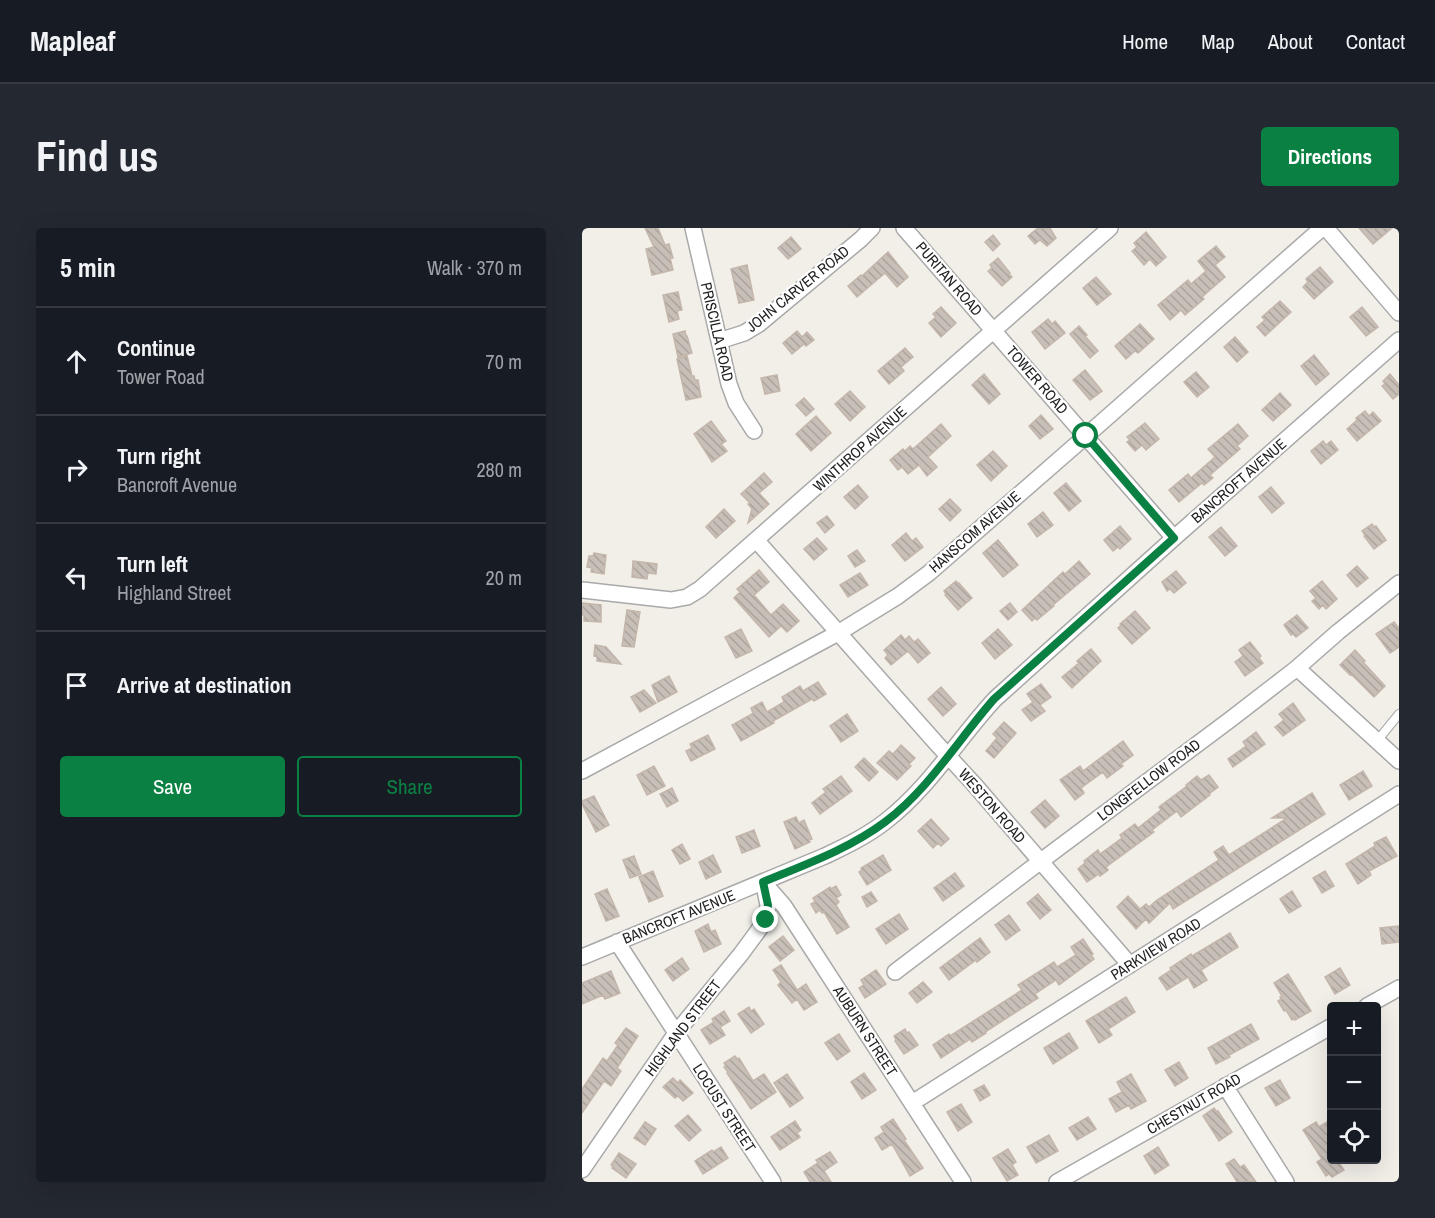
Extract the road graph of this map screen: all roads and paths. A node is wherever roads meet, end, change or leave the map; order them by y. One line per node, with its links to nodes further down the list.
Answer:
1 (693, 228): 9 (street, PRISCILLA ROAD)
2 (872, 228): 9 (street, JOHN CARVER ROAD)
3 (904, 228): 7 (street, PURITAN ROAD)
4 (1110, 228): 7 (street, WINTHROP AVENUE)
5 (1324, 228): 6 (street); 11 (street, HANSCOM AVENUE)
6 (1399, 313)
7 (994, 330): 11 (street, TOWER ROAD); 13 (street, WINTHROP AVENUE)
8 (1399, 340): 12 (street, BANCROFT AVENUE)
9 (719, 341): 10 (street, PRISCILLA ROAD)
10 (754, 431)
11 (1086, 436): 12 (street, TOWER ROAD); 16 (street, HANSCOM AVENUE)
12 (1174, 538): 20 (street, BANCROFT AVENUE)
13 (757, 540): 15 (street, WINTHROP AVENUE); 16 (street, WESTON ROAD)
14 (1399, 583): 17 (street, LONGFELLOW ROAD)
15 (582, 590)
16 (838, 633): 20 (street, WESTON ROAD); 22 (street, HANSCOM AVENUE)
17 (1297, 668): 19 (street); 24 (street, LONGFELLOW ROAD)
18 (1399, 714): 19 (lane)
19 (1377, 741): 21 (street)
20 (948, 756): 24 (street, WESTON ROAD); 25 (street, BANCROFT AVENUE)
21 (1399, 761)
22 (582, 771)
23 (1399, 794): 28 (street, PARKVIEW ROAD)
24 (1041, 861): 28 (street, WESTON ROAD); 29 (street, LONGFELLOW ROAD)
25 (763, 882): 26 (street, BANCROFT AVENUE); 33 (street, HIGHLAND STREET); 35 (street, AUBURN STREET)
26 (617, 942): 27 (street, BANCROFT AVENUE); 33 (street, LOCUST STREET)
27 (582, 957)
28 (1130, 965): 35 (street, PARKVIEW ROAD)
29 (895, 972)
30 (1399, 988): 31 (street)
31 (1373, 1002)
32 (1327, 1029): 34 (street, CHESTNUT ROAD)
33 (676, 1033): 36 (street, HIGHLAND STREET); 37 (street, LOCUST STREET)
34 (1226, 1086): 39 (street, CHESTNUT ROAD); 40 (street)
35 (912, 1103): 38 (street, AUBURN STREET)
36 (582, 1170)
37 (772, 1182)
38 (963, 1182)
39 (1057, 1182)
40 (1286, 1182)

